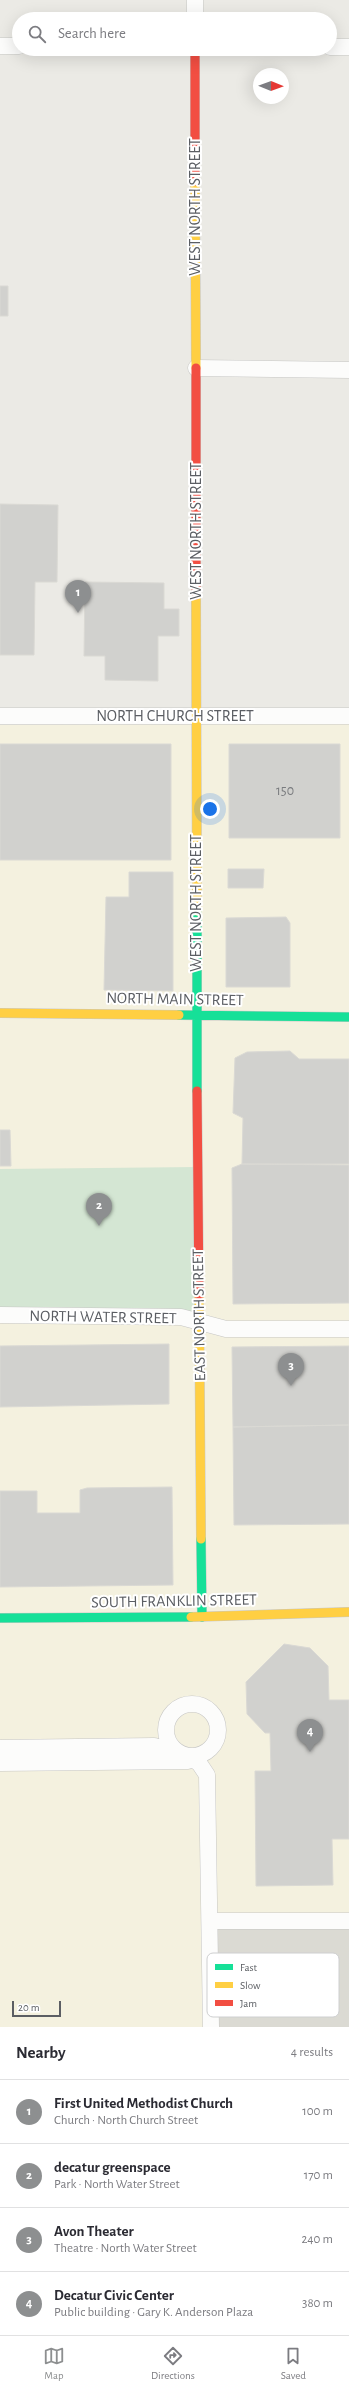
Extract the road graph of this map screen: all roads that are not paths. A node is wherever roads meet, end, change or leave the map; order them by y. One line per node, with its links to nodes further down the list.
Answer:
1 (195, 0): 2 (street)
2 (195, 12)
3 (0, 46): 4 (street)
4 (12, 46)
5 (337, 47): 6 (street)
6 (349, 47)
7 (195, 56): 8 (street, WEST NORTH STREET)
8 (196, 368): 9 (street); 11 (street, WEST NORTH STREET)
9 (349, 370)
10 (0, 716): 11 (street, NORTH CHURCH STREET)
11 (196, 716): 12 (street, NORTH CHURCH STREET); 14 (street, WEST NORTH STREET)
12 (349, 716)
13 (0, 1013): 14 (street, NORTH MAIN STREET)
14 (196, 1014): 15 (street, NORTH MAIN STREET); 17 (street, EAST NORTH STREET)
15 (349, 1017)
16 (0, 1316): 17 (street, NORTH WATER STREET)
17 (199, 1322): 18 (street, NORTH WATER STREET); 21 (street, EAST NORTH STREET)
18 (349, 1329)
19 (349, 1612): 20 (street, SOUTH FRANKLIN STREET)
20 (319, 1613): 21 (street, SOUTH FRANKLIN STREET); 23 (street)
21 (202, 1617): 22 (street, SOUTH FRANKLIN STREET)
22 (0, 1618)
23 (337, 1621)
24 (214, 1744): 26 (street); 26 (street); 28 (street)
25 (0, 1748): 26 (street)
26 (190, 1758): 27 (street); 28 (street)
27 (0, 1763)
28 (207, 1775): 29 (street)
29 (210, 1921): 30 (street); 31 (street)
30 (349, 1921)
31 (210, 1953)
32 (211, 2017): 33 (street)
33 (211, 2027)

